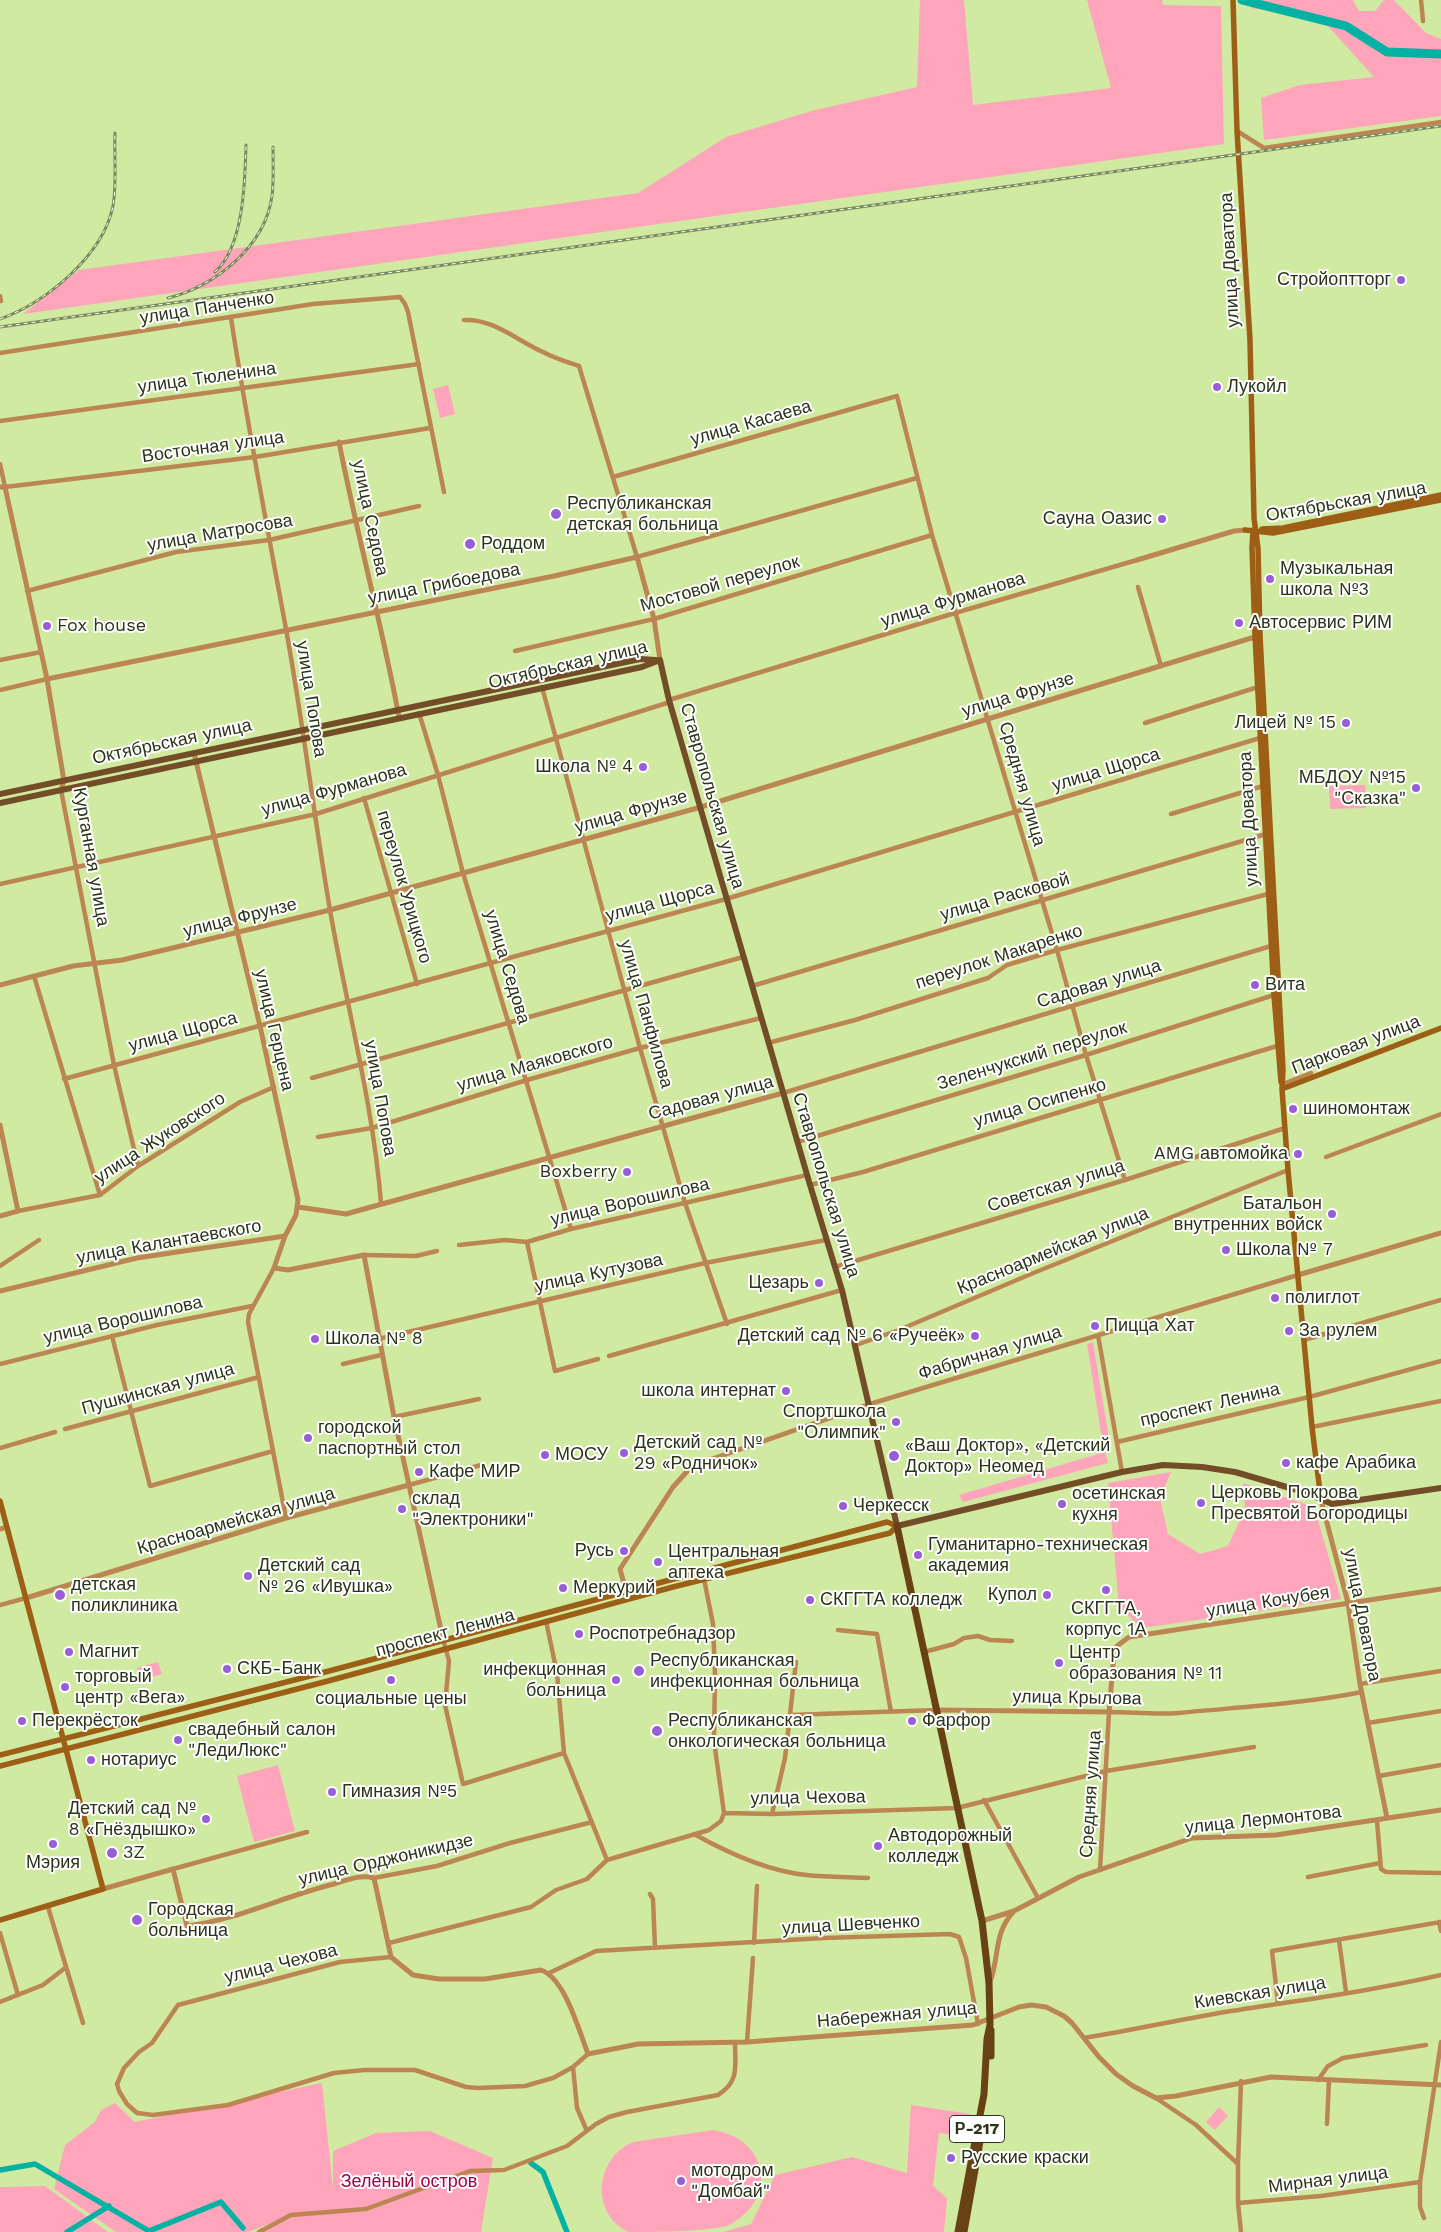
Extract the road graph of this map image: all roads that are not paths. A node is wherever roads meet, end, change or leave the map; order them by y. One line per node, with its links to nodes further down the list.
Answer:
1 (1233, 0): 5 (main road, улица Доватора)
2 (1421, 0): 3 (street)
3 (1423, 21)
4 (1441, 122): 5 (street)
5 (1237, 131): 26 (main road, улица Доватора)
6 (231, 318): 8 (street, улица Панченко); 9 (street, улица Панченко); 10 (street, улица Попова)
7 (464, 320): 17 (street, Ставропольская улица)
8 (0, 353)
9 (419, 364): 10 (street, улица Тюленина); 13 (street)
10 (242, 387): 12 (street, улица Тюленина); 15 (street, улица Попова)
11 (897, 396): 17 (street, улица Касаева); 18 (street, Средняя улица)
12 (0, 420)
13 (430, 428): 14 (street, Восточная улица); 20 (street)
14 (339, 442): 15 (street, Восточная улица); 24 (street, улица Седова)
15 (255, 457): 19 (street, Восточная улица); 28 (street, улица Попова)
16 (0, 464): 19 (street, Курганная улица)
17 (613, 477): 29 (street, Ставропольская улица)
18 (917, 478): 27 (street, Средняя улица); 29 (street, улица Грибоедова)
19 (3, 487): 32 (street, Курганная улица)
20 (444, 492)
21 (1441, 495): 26 (main road, Октябрьская улица)
22 (1441, 500): 26 (main road, Октябрьская улица)
23 (419, 506): 24 (street, улица Матросова)
24 (354, 521): 28 (street, улица Матросова); 33 (street, улица Седова)
25 (1245, 530): 26 (main road, Октябрьская улица); 30 (street, улица Фурманова)
26 (1255, 531): 37 (main road, улица Доватора)
27 (932, 535): 34 (street, Средняя улица); 35 (street, Мостовой переулок)
28 (269, 540): 32 (street, улица Матросова); 36 (street, улица Попова)
29 (637, 557): 33 (street, улица Грибоедова); 35 (street, Ставропольская улица)
30 (1137, 560): 34 (street, улица Фурманова)
31 (1138, 587): 42 (street)
32 (27, 591): 39 (street, Курганная улица)
33 (377, 612): 36 (street, улица Грибоедова); 49 (street, улица Седова)
34 (955, 613): 48 (street, улица Фурманова); 52 (street, Средняя улица)
35 (654, 619): 38 (street, Мостовой переулок); 41 (street, Ставропольская улица)
36 (286, 631): 43 (street, улица Грибоедова); 54 (street, улица Попова)
37 (1258, 636): 42 (street, улица Фрунзе); 46 (main road, улица Доватора); 111 (main road, улица Доватора)
38 (515, 651)
39 (40, 652): 40 (street); 43 (street, Курганная улица)
40 (0, 660)
41 (660, 660): 44 (main road, Октябрьская улица); 45 (main road, Октябрьская улица); 48 (main road, Ставропольская улица)
42 (1161, 666): 52 (street, улица Фрунзе)
43 (47, 679): 47 (street, улица Грибоедова); 61 (street, Курганная улица)
44 (540, 680): 45 (street, улица Панфилова); 49 (main road, Октябрьская улица)
45 (542, 687): 50 (main road, Октябрьская улица); 56 (street, улица Панфилова)
46 (1258, 687): 53 (street); 57 (main road, улица Доватора)
47 (0, 690)
48 (669, 701): 56 (street, улица Фурманова); 67 (main road, Ставропольская улица)
49 (397, 709): 51 (street, улица Седова); 54 (main road, Октябрьская улица)
50 (419, 713): 51 (main road, Октябрьская улица); 60 (street, улица Седова)
51 (399, 717): 55 (main road, Октябрьская улица)
52 (988, 719): 67 (street, улица Фрунзе); 68 (street, Средняя улица)
53 (1145, 723)
54 (301, 730): 55 (street, улица Попова); 58 (main road, Октябрьская улица)
55 (303, 738): 59 (main road, Октябрьская улица); 69 (street, улица Попова)
56 (555, 738): 60 (street, улица Фурманова); 73 (street, улица Панфилова)
57 (1260, 738): 62 (main road, улица Доватора); 68 (street, улица Щорса)
58 (194, 753): 59 (street, улица Герцена); 61 (main road, Октябрьская улица)
59 (196, 761): 63 (main road, Октябрьская улица); 72 (street, улица Герцена)
60 (438, 775): 65 (street, улица Фурманова); 75 (street, улица Седова)
61 (64, 781): 63 (street, Курганная улица); 64 (main road, Октябрьская улица)
62 (1263, 786): 70 (street); 71 (main road, улица Доватора)
63 (61, 790): 66 (main road, Октябрьская улица); 74 (street, Курганная улица)
64 (0, 794)
65 (364, 798): 69 (street, улица Фурманова); 77 (street, переулок Урицкого)
66 (0, 803)
67 (701, 807): 73 (street, улица Фрунзе); 79 (main road, Ставропольская улица)
68 (1016, 812): 79 (street, улица Щорса); 80 (street, Средняя улица)
69 (316, 814): 72 (street, улица Фурманова); 81 (street, улица Попова)
70 (1171, 814)
71 (1266, 834): 78 (main road, улица Доватора); 80 (street, улица Расковой)
72 (213, 836): 74 (street, улица Фурманова); 83 (street, улица Герцена)
73 (583, 840): 75 (street, улица Фрунзе); 82 (street, улица Панфилова)
74 (75, 866): 76 (street, улица Фурманова); 87 (street, Курганная улица)
75 (464, 873): 77 (street, улица Фрунзе); 88 (street, улица Седова)
76 (0, 884)
77 (390, 894): 81 (street, улица Фрунзе); 90 (street, переулок Урицкого)
78 (1268, 894): 84 (main road, улица Доватора); 85 (street, переулок Макаренко)
79 (726, 899): 82 (street, улица Щорса); 86 (main road, Ставропольская улица)
80 (1042, 901): 85 (street, Средняя улица); 92 (street, улица Расковой)
81 (330, 910): 83 (street, улица Фрунзе); 95 (street, улица Попова)
82 (609, 930): 88 (street, улица Щорса); 93 (street, улица Панфилова)
83 (237, 932): 87 (street, улица Фрунзе); 99 (street, улица Герцена)
84 (1271, 946): 94 (main road, улица Доватора); 96 (street, Садовая улица)
85 (1057, 950): 96 (street, Средняя улица); 101 (street, переулок Макаренко)
86 (743, 957): 92 (main road, Ставропольская улица); 93 (street)
87 (96, 963): 89 (street, улица Фрунзе); 106 (street, Курганная улица)
88 (493, 964): 90 (street, улица Щорса); 98 (street, улица Седова)
89 (34, 976): 91 (street, улица Фрунзе); 109 (street)
90 (417, 984): 95 (street, улица Щорса)
91 (0, 985)
92 (751, 986): 97 (main road, Ставропольская улица)
93 (625, 989): 98 (street); 103 (street, улица Панфилова)
94 (1274, 995): 102 (main road, улица Доватора); 104 (street, Зеленчукский переулок)
95 (349, 1002): 99 (street, улица Щорса); 105 (street, улица Попова)
96 (1072, 1006): 104 (street, Средняя улица); 113 (street, Садовая улица)
97 (761, 1018): 101 (main road, Ставропольская улица); 103 (street, улица Маяковского)
98 (510, 1022): 105 (street); 110 (street, улица Седова)
99 (260, 1026): 106 (street, улица Щорса); 112 (street, улица Герцена)
100 (1441, 1028): 111 (main road, Парковая улица)
101 (768, 1044): 113 (main road, Ставропольская улица)
102 (1277, 1046): 111 (main road, улица Доватора); 114 (street, улица Осипенко)
103 (640, 1048): 110 (street, улица Маяковского); 117 (street, улица Панфилова)
104 (1086, 1055): 114 (street, Средняя улица); 121 (street, Зеленчукский переулок)
105 (360, 1064): 108 (street); 118 (street, улица Попова)
106 (114, 1065): 109 (street, улица Щорса); 124 (street, Курганная улица)
107 (1311, 1073): 111 (street)
108 (312, 1078)
109 (64, 1079): 129 (street)
110 (527, 1080): 118 (street, улица Маяковского); 123 (street, улица Седова)
111 (1282, 1086): 119 (main road, улица Доватора)
112 (274, 1087): 124 (street, улица Жуковского); 132 (street, улица Герцена)
113 (783, 1093): 117 (street, Садовая улица); 121 (main road, Ставропольская улица)
114 (1101, 1100): 127 (street, Средняя улица); 128 (street, улица Осипенко)
115 (1441, 1114): 122 (street)
116 (0, 1125): 133 (street)
117 (664, 1125): 123 (street, Садовая улица); 131 (street, улица Панфилова)
118 (372, 1128): 120 (street, улица Маяковского); 130 (street, улица Попова)
119 (1284, 1128): 125 (main road, улица Доватора); 127 (street, Советская улица)
120 (318, 1137)
121 (797, 1142): 126 (main road, Ставропольская улица)
122 (1326, 1157)
123 (549, 1158): 130 (street, Садовая улица); 135 (street, улица Седова)
124 (138, 1166): 129 (street, улица Жуковского)
125 (1288, 1170): 148 (main road, улица Доватора); 159 (street, Красноармейская улица)
126 (807, 1175): 128 (main road, Ставропольская улица); 131 (street, улица Ворошилова)
127 (1125, 1180): 146 (street, Советская улица)
128 (810, 1185): 139 (main road, Ставропольская улица)
129 (100, 1195): 133 (street, улица Жуковского)
130 (381, 1203): 132 (street, Садовая улица)
131 (685, 1203): 135 (street, улица Ворошилова); 144 (street, улица Панфилова)
132 (298, 1207): 137 (street)
133 (18, 1211): 134 (street, улица Жуковского)
134 (0, 1216)
135 (571, 1229): 140 (street, улица Ворошилова)
136 (1441, 1234): 148 (street, Фабричная улица)
137 (285, 1236): 147 (street); 150 (street, улица Калантаевского)
138 (38, 1240): 145 (street)
139 (826, 1240): 144 (street, улица Кутузова); 146 (main road, Ставропольская улица)
140 (527, 1242): 141 (street, улица Ворошилова); 151 (street)
141 (459, 1245)
142 (437, 1251): 143 (street)
143 (364, 1255): 147 (street); 157 (street)
144 (705, 1263): 151 (street, улица Кутузова); 154 (street, улица Панфилова)
145 (0, 1266)
146 (835, 1267): 149 (main road, Ставропольская улица)
147 (274, 1268): 153 (street)
148 (1298, 1275): 156 (street, Фабричная улица); 158 (main road, улица Доватора)
149 (842, 1290): 154 (street); 159 (main road, Ставропольская улица)
150 (0, 1291)
151 (538, 1300): 157 (street, улица Кутузова); 162 (street)
152 (1441, 1300): 158 (street)
153 (252, 1306): 155 (street, улица Ворошилова); 166 (street)
154 (727, 1324): 161 (street)
155 (112, 1336): 164 (street, улица Ворошилова); 171 (street)
156 (1098, 1336): 170 (street, Фабричная улица); 176 (street)
157 (378, 1339): 160 (street)
158 (1304, 1340): 167 (main road, улица Доватора)
159 (856, 1345): 170 (main road, Ставропольская улица)
160 (381, 1354): 165 (street); 172 (street)
161 (609, 1356)
162 (598, 1359)
163 (1441, 1361): 167 (street, проспект Ленина)
164 (0, 1364)
165 (343, 1364)
166 (259, 1377): 171 (street, Пушкинская улица); 178 (street)
167 (1309, 1397): 173 (main road, улица Доватора); 176 (street, проспект Ленина)
168 (479, 1399): 172 (street)
169 (1441, 1401): 173 (street)
170 (870, 1404): 186 (main road, Ставропольская улица); 191 (street, Фабричная улица)
171 (131, 1412): 174 (street, Пушкинская улица); 178 (street)
172 (394, 1417): 181 (street)
173 (1312, 1427): 183 (main road, улица Доватора)
174 (65, 1429)
175 (56, 1432): 177 (street)
176 (1117, 1442): 180 (street)
177 (0, 1448)
178 (273, 1451): 185 (street)
179 (481, 1465): 181 (street, Красноармейская улица)
180 (1122, 1472): 183 (main road, проспект Ленина); 186 (main road, проспект Ленина)
181 (409, 1485): 185 (street, Красноармейская улица); 198 (street)
182 (1441, 1488): 183 (main road, проспект Ленина)
183 (1321, 1500): 193 (street, улица Доватора)
184 (0, 1501): 187 (main road)
185 (286, 1518): 192 (street, Красноармейская улица)
186 (897, 1526): 189 (main road, проспект Ленина); 191 (main road, проспект Ленина); 201 (highway, Ставропольская улица)
187 (7, 1527): 188 (street); 192 (main road)
188 (0, 1529)
189 (704, 1579): 195 (main road, проспект Ленина); 224 (street)
190 (1441, 1589): 193 (street, улица Кочубея)
191 (626, 1591): 198 (main road, проспект Ленина)
192 (26, 1598): 194 (street, Красноармейская улица); 212 (main road)
193 (1348, 1604): 197 (street, улица Кочубея); 204 (street, улица Доватора)
194 (0, 1605)
195 (546, 1621): 200 (main road, проспект Ленина); 215 (street)
196 (838, 1630): 208 (street)
197 (1129, 1637): 209 (street, Средняя улица)
198 (443, 1639): 200 (street); 212 (main road, проспект Ленина)
199 (1012, 1641): 201 (street)
200 (446, 1648): 214 (main road, проспект Ленина); 215 (street)
201 (924, 1652): 206 (highway, Ставропольская улица)
202 (796, 1662): 210 (street)
203 (1441, 1671): 204 (street)
204 (1360, 1684): 205 (street, улица Доватора)
205 (1362, 1692): 209 (street, улица Крылова); 211 (street, улица Доватора)
206 (937, 1710): 208 (street, улица Крылова); 209 (street, улица Крылова); 222 (highway, Ставропольская улица)
207 (1441, 1710): 211 (street)
208 (891, 1712): 210 (street, улица Крылова)
209 (1109, 1712): 219 (street, Средняя улица)
210 (790, 1715): 225 (street)
211 (1368, 1723): 220 (street, улица Доватора)
212 (62, 1739): 214 (main road); 216 (main road, проспект Ленина)
213 (1254, 1747): 219 (street, улица Чехова)
214 (64, 1749): 218 (main road, проспект Ленина); 240 (main road)
215 (564, 1753): 228 (street)
216 (0, 1755)
217 (1441, 1765): 220 (street)
218 (0, 1766)
219 (1106, 1771): 221 (street, улица Чехова); 234 (street, Средняя улица)
220 (1379, 1776): 226 (street, улица Доватора)
221 (984, 1800): 222 (street, улица Чехова); 242 (street)
222 (957, 1808): 225 (street, улица Чехова); 246 (highway, Ставропольская улица)
223 (1441, 1810): 226 (street, улица Лермонтова)
224 (724, 1813): 225 (street, улица Чехова); 230 (street)
225 (772, 1814)
226 (1387, 1818): 227 (street, улица Лермонтова)
227 (1377, 1821): 232 (street); 234 (street, улица Лермонтова)
228 (592, 1822): 231 (street); 237 (street, улица Орджоникидзе)
229 (307, 1832): 233 (street)
230 (694, 1834): 231 (street); 238 (street)
231 (607, 1860): 251 (street)
232 (1380, 1863): 235 (street); 236 (street)
233 (173, 1869): 237 (street, улица Орджоникидзе); 240 (street)
234 (1100, 1870): 242 (street, улица Лермонтова)
235 (1441, 1873)
236 (1308, 1877)
237 (374, 1878): 251 (street)
238 (868, 1878)
239 (757, 1886): 252 (street)
240 (103, 1889): 243 (main road)
241 (650, 1894): 253 (street)
242 (1038, 1898): 244 (street, улица Лермонтова)
243 (48, 1907): 245 (main road); 256 (street)
244 (1014, 1911): 246 (street, улица Лермонтова); 259 (street)
245 (0, 1920)
246 (982, 1922): 259 (highway, Ставропольская улица)
247 (1440, 1922): 248 (street); 250 (street)
248 (1441, 1931)
249 (0, 1933): 261 (street)
250 (1338, 1940): 260 (street); 263 (street)
251 (389, 1942): 254 (street)
252 (754, 1943): 253 (street, улица Шевченко); 266 (street, улица Шевченко)
253 (655, 1948): 257 (street, улица Шевченко)
254 (391, 1956): 257 (street); 279 (street, улица Чехова)
255 (753, 1958): 269 (street)
256 (65, 1968): 261 (street); 264 (street)
257 (550, 1973): 272 (street)
258 (1441, 1975): 260 (street, Киевская улица)
259 (989, 1983): 265 (highway, Ставропольская улица)
260 (1346, 1992): 263 (street, Киевская улица)
261 (18, 1995): 262 (street)
262 (0, 2002)
263 (1278, 2003): 267 (street, Киевская улица)
264 (83, 2023)
265 (990, 2023): 266 (street, Набережная улица); 267 (street, Набережная улица); 287 (highway, Р-217); 288 (highway, Р-217)
266 (978, 2024): 269 (street, Набережная улица)
267 (1084, 2038): 278 (street, Набережная улица)
268 (735, 2042): 269 (street, Набережная улица); 272 (street, Набережная улица); 281 (street)
269 (747, 2042)
270 (1441, 2042): 277 (street)
271 (1426, 2046): 274 (street)
272 (588, 2054): 273 (street, Набережная улица)
273 (573, 2067): 279 (street, Набережная улица); 281 (street)
274 (1318, 2080): 275 (street); 276 (street)
275 (1329, 2080): 277 (street); 280 (street)
276 (1241, 2081): 278 (street); 282 (street)
277 (1438, 2085): 283 (street)
278 (1156, 2098): 282 (street)
279 (137, 2113)
280 (1327, 2124)
281 (587, 2131): 286 (street)
282 (1238, 2164): 284 (street)
283 (1420, 2182): 284 (street, Мирная улица); 285 (street)
284 (1238, 2203): 289 (street)
285 (1424, 2218)
286 (258, 2232)
287 (958, 2232)
288 (964, 2232)
289 (1241, 2232)

